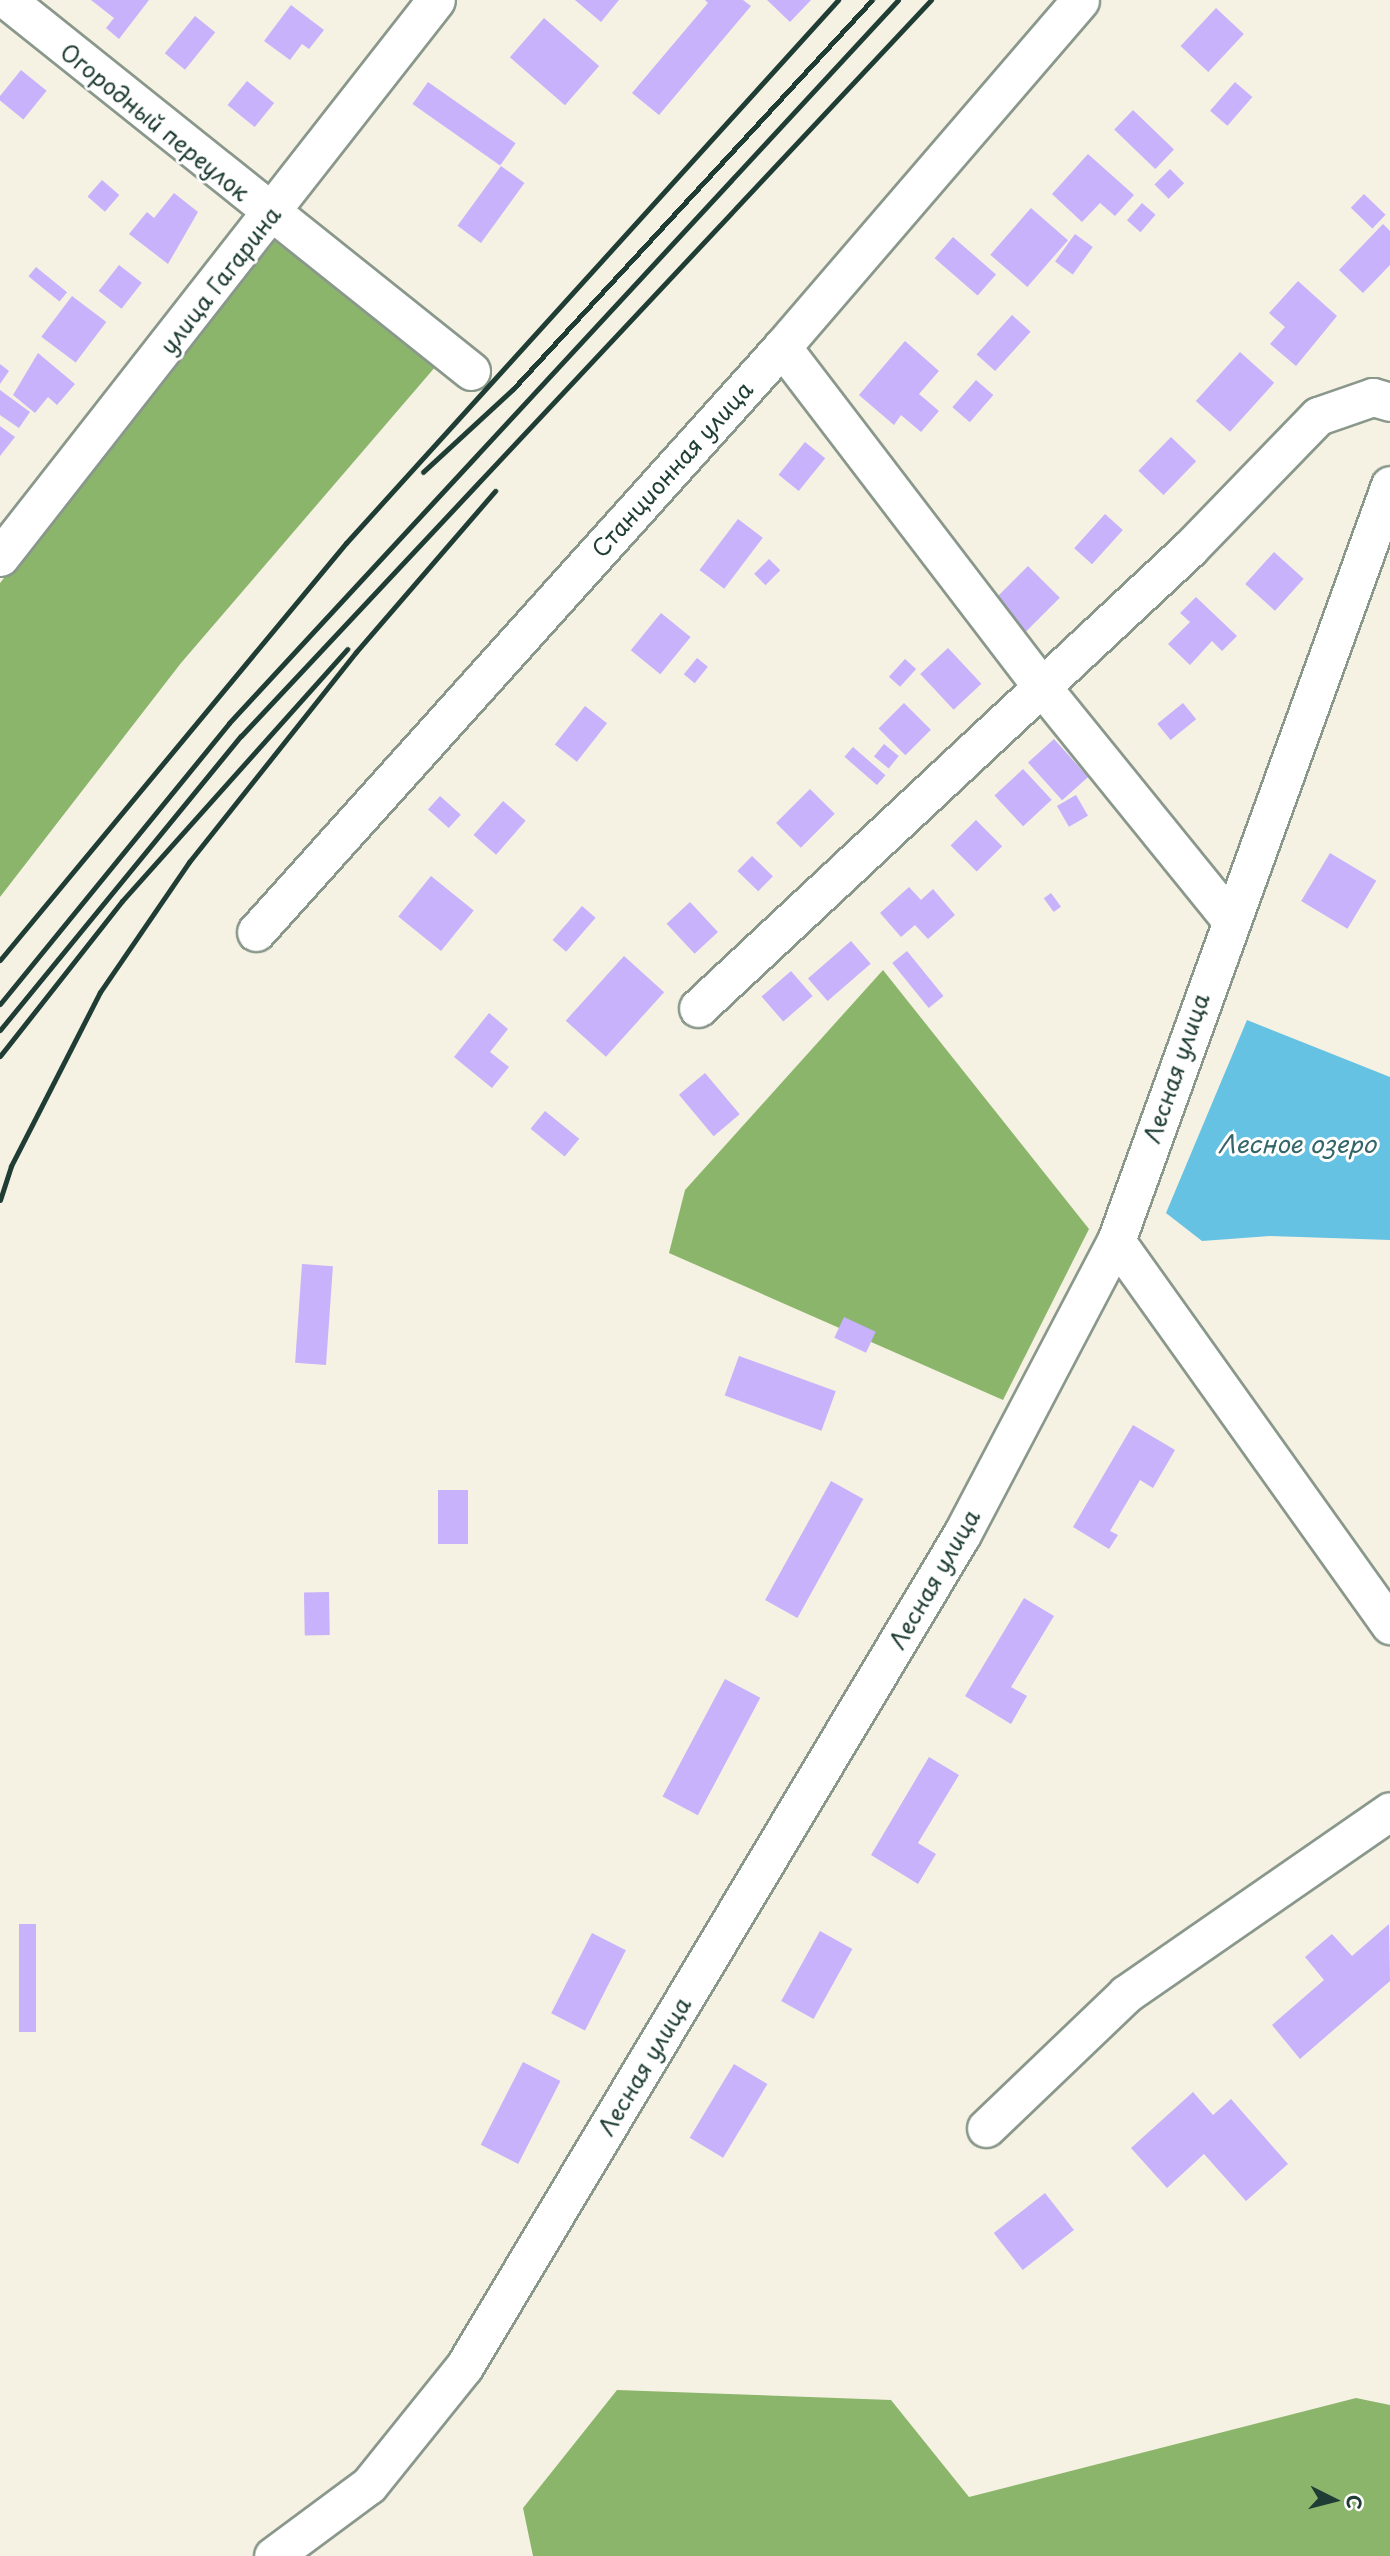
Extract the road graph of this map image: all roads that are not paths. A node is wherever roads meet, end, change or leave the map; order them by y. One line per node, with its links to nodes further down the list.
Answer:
1 (7, 0): 4 (street, Огородный переулок)
2 (436, 0): 4 (street, улица Гагарина)
3 (1080, 0): 5 (street, Станционная улица)
4 (271, 217): 6 (street, Огородный переулок); 9 (street, улица Гагарина)
5 (782, 347): 10 (street); 12 (street, Станционная улица)
6 (471, 371)
7 (1390, 402): 10 (street)
8 (1390, 485): 11 (street, Лесная улица)
9 (0, 557)
10 (1042, 687): 11 (street); 13 (street)
11 (1229, 918): 14 (street, Лесная улица)
12 (257, 932)
13 (698, 1009)
14 (1116, 1241): 15 (street); 18 (street, Лесная улица)
15 (1390, 1625)
16 (1390, 1811): 17 (street)
17 (986, 2128)
18 (273, 2556)

